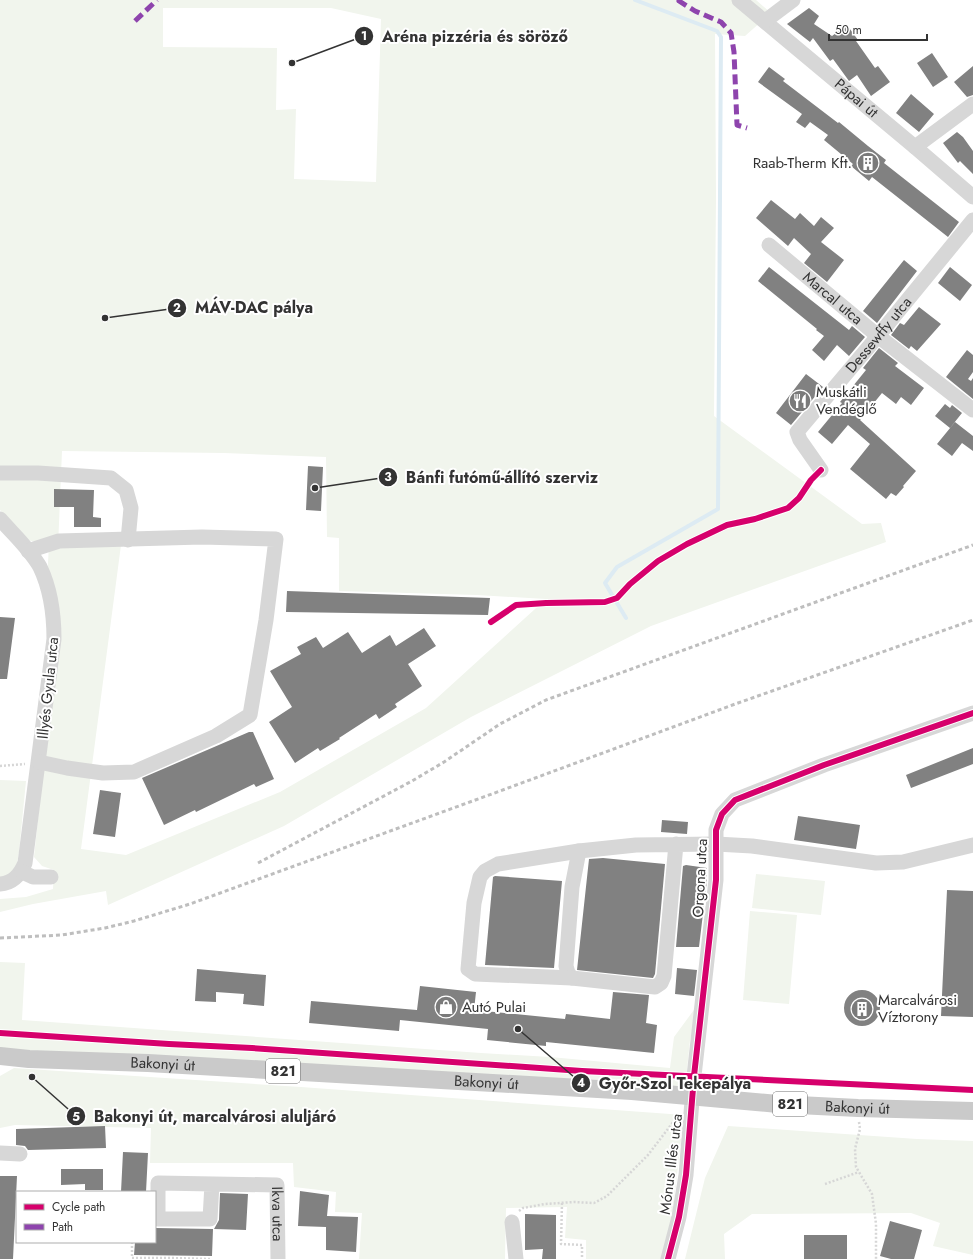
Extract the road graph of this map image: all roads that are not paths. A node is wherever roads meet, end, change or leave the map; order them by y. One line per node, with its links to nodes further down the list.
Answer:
1 (739, 0): 3 (street, Pápai út)
2 (793, 0): 3 (street)
3 (765, 21): 5 (street, Pápai út)
4 (973, 104): 5 (street)
5 (915, 147): 6 (street, Pápai út)
6 (973, 197)
7 (973, 220): 9 (street, Dessewffy utca)
8 (769, 245): 9 (street, Marcal utca)
9 (878, 336): 10 (street, Marcal utca); 11 (street, Dessewffy utca)
10 (973, 410)
11 (821, 470)
12 (0, 473): 14 (street)
13 (0, 519): 15 (street, Illyés Gyula utca)
14 (128, 540): 15 (street); 17 (street)
15 (28, 550): 17 (street, Illyés Gyula utca)
16 (973, 713): 19 (street, Orgona utca)
17 (39, 762): 22 (street, Illyés Gyula utca)
18 (676, 844): 19 (street); 21 (street); 25 (street)
19 (716, 844): 20 (street); 27 (street, Orgona utca)
20 (973, 845)
21 (579, 851): 25 (street); 25 (street)
22 (22, 872): 23 (street); 24 (street)
23 (51, 877)
24 (0, 884)
25 (572, 978)
26 (0, 1056): 27 (main road, Bakonyi út / 821)
27 (693, 1096): 28 (main road, Bakonyi út / 821); 35 (street, Mónus Illés utca)
28 (973, 1111)
29 (0, 1153): 30 (street)
30 (20, 1154)
31 (212, 1184): 33 (street, Ikva utca)
32 (512, 1222): 34 (street)
33 (278, 1259)
34 (516, 1259)
35 (668, 1259)

